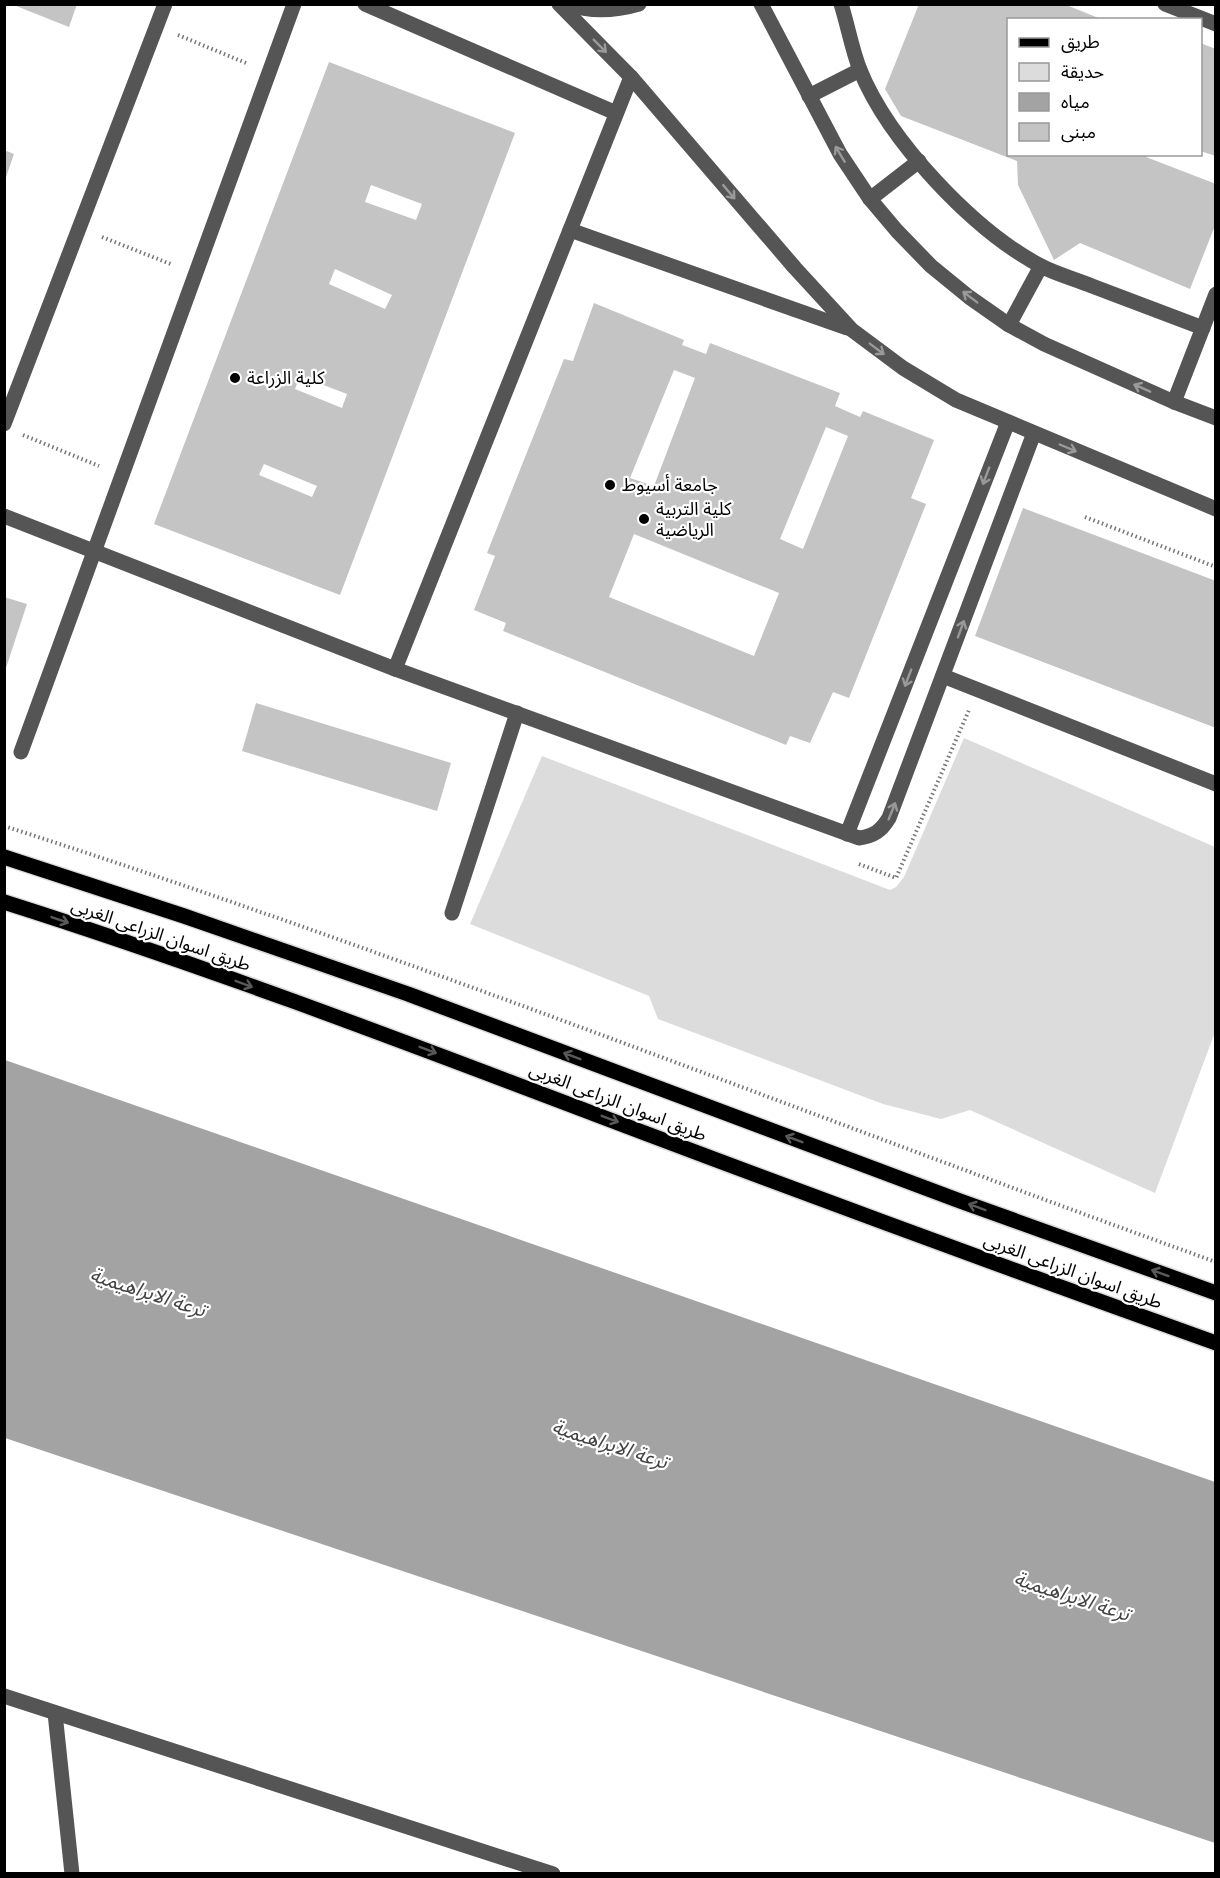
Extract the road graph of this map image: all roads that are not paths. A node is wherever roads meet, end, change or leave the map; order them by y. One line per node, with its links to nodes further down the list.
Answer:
1 (165, 4): 26 (street)
2 (294, 4): 30 (street)
3 (365, 4): 14 (street)
4 (559, 4): 12 (street, one-way to 12)
5 (568, 4): 6 (street)
6 (639, 4)
7 (762, 4): 13 (street)
8 (841, 4): 11 (street)
9 (1165, 4): 10 (street)
10 (1200, 18)
11 (860, 70): 13 (street); 15 (street)
12 (631, 77): 14 (street); 22 (street, one-way to 22)
13 (809, 96): 16 (street, one-way to 13)
14 (616, 113): 17 (street)
15 (919, 160): 16 (street); 18 (street)
16 (870, 199): 20 (street, one-way to 16)
17 (570, 230): 22 (street); 31 (street)
18 (1041, 266): 20 (street); 21 (street)
19 (1215, 294): 21 (street)
20 (1009, 325): 23 (street, one-way to 20)
21 (1203, 328): 23 (street)
22 (852, 330): 25 (street, one-way to 25)
23 (1174, 402): 24 (street)
24 (1215, 418)
25 (1008, 422): 27 (street); 36 (street, one-way to 36)
26 (10, 428)
27 (1034, 433): 28 (street, one-way to 28); 32 (street, one-way to 27)
28 (1215, 509)
29 (4, 516): 30 (street)
30 (94, 552): 31 (street); 34 (street)
31 (395, 669): 33 (street)
32 (943, 676): 35 (street); 36 (street, one-way to 32)
33 (517, 713): 36 (street); 39 (street)
34 (21, 752)
35 (1215, 784)
36 (847, 834)
37 (4, 857): 40 (main road, طريق اسوان الزراعى الغربى, one-way to 37)
38 (4, 902): 41 (main road, طريق اسوان الزراعى الغربى, one-way to 41)
39 (452, 913)
40 (1215, 1293)
41 (1215, 1343)
42 (4, 1696): 43 (street)
43 (55, 1713): 44 (street); 45 (street)
44 (72, 1874)
45 (553, 1874)

